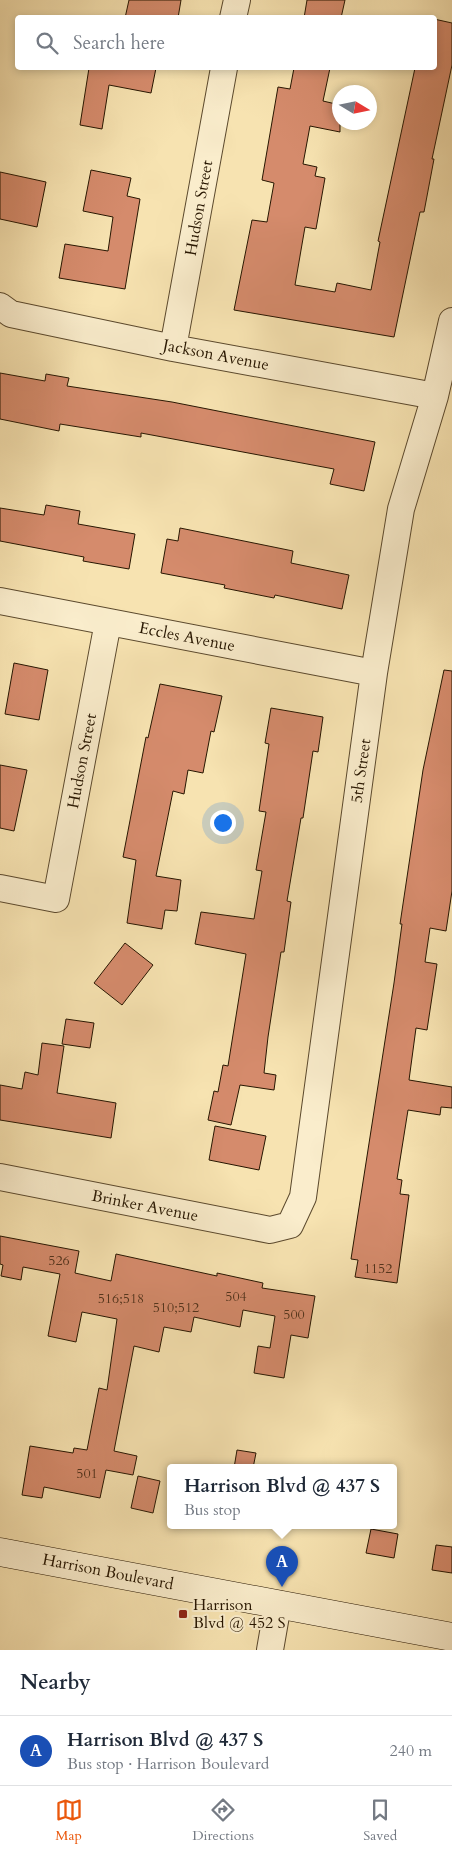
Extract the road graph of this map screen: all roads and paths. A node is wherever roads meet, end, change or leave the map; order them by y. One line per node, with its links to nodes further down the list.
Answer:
1 (236, 0): 2 (street)
2 (234, 15)
3 (224, 70): 6 (street, Hudson Street)
4 (0, 306): 6 (street, Jackson Avenue)
5 (452, 320): 7 (street, 5th Street)
6 (174, 348): 7 (street, Jackson Avenue)
7 (435, 396): 10 (street, 5th Street)
8 (0, 601): 9 (street, Eccles Avenue)
9 (108, 622): 10 (street, Eccles Avenue); 11 (street, Hudson Street)
10 (374, 673): 13 (street, 5th Street)
11 (0, 888)
12 (0, 1177): 13 (street, Brinker Avenue)
13 (290, 1225)
14 (0, 1552): 15 (main road, Harrison Boulevard)
15 (278, 1604): 16 (main road, Harrison Boulevard); 17 (street)
16 (452, 1637)
17 (270, 1650)

